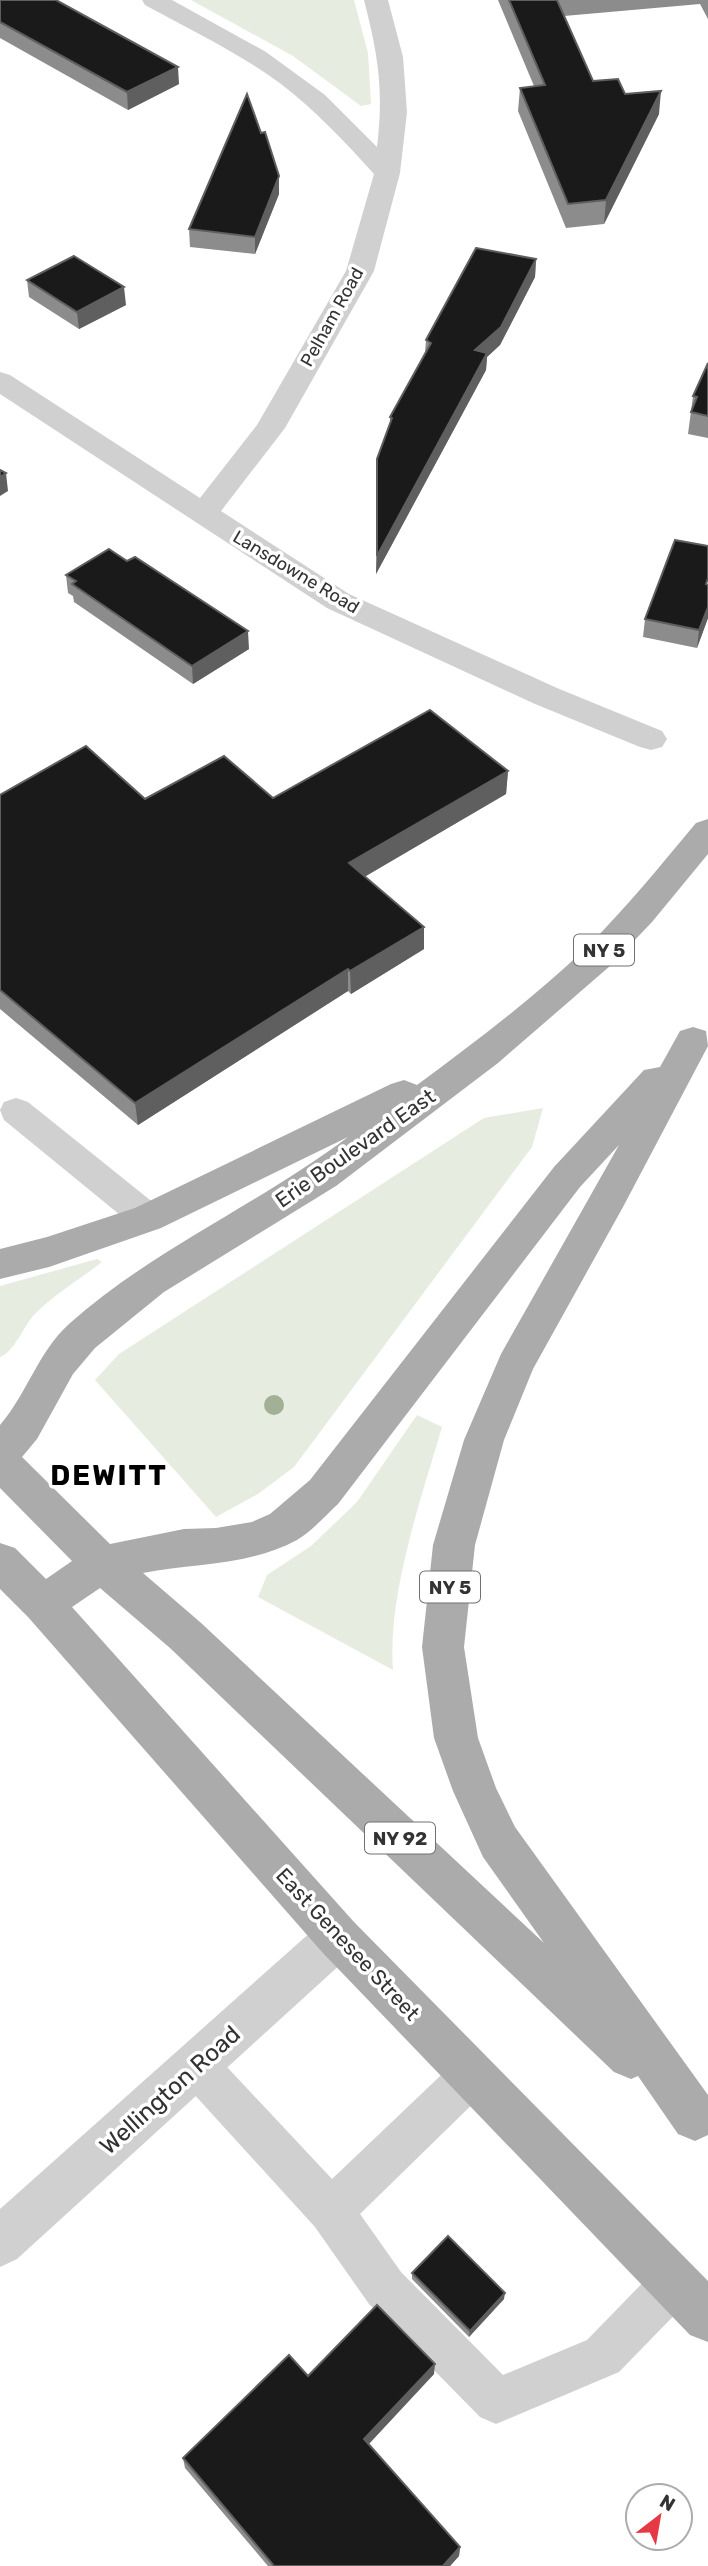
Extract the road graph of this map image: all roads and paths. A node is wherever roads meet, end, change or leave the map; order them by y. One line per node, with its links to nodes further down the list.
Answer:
1 (154, 0): 3 (street)
2 (376, 0): 3 (street, Pelham Road)
3 (387, 173): 5 (street, Pelham Road)
4 (0, 381): 5 (street, Lansdowne Road)
5 (202, 515): 6 (street, Lansdowne Road)
6 (651, 739)
7 (708, 831): 9 (main road, Erie Boulevard East / NY 5)
8 (701, 1031): 16 (main road, NY 5); 21 (main road, NY 5)
9 (485, 1054): 11 (main road); 13 (main road, Erie Boulevard East / NY 5)
10 (16, 1111): 11 (lane)
11 (148, 1218): 12 (main road)
12 (0, 1264)
13 (0, 1454)
14 (0, 1461): 16 (main road, NY 92)
15 (0, 1561): 17 (main road, East Genesee Street)
16 (102, 1564): 17 (main road, NY 5); 21 (main road, NY 92)
17 (43, 1604): 18 (main road, East Genesee Street)
18 (338, 1937): 19 (street, Wellington Road); 20 (main road, East Genesee Street)
19 (197, 2066): 22 (lane); 23 (street, Wellington Road)
20 (473, 2074): 22 (lane); 24 (main road, East Genesee Street)
21 (701, 2123)
22 (331, 2211): 24 (lane)
23 (0, 2242)
24 (675, 2283): 25 (main road, East Genesee Street)
25 (708, 2317)

